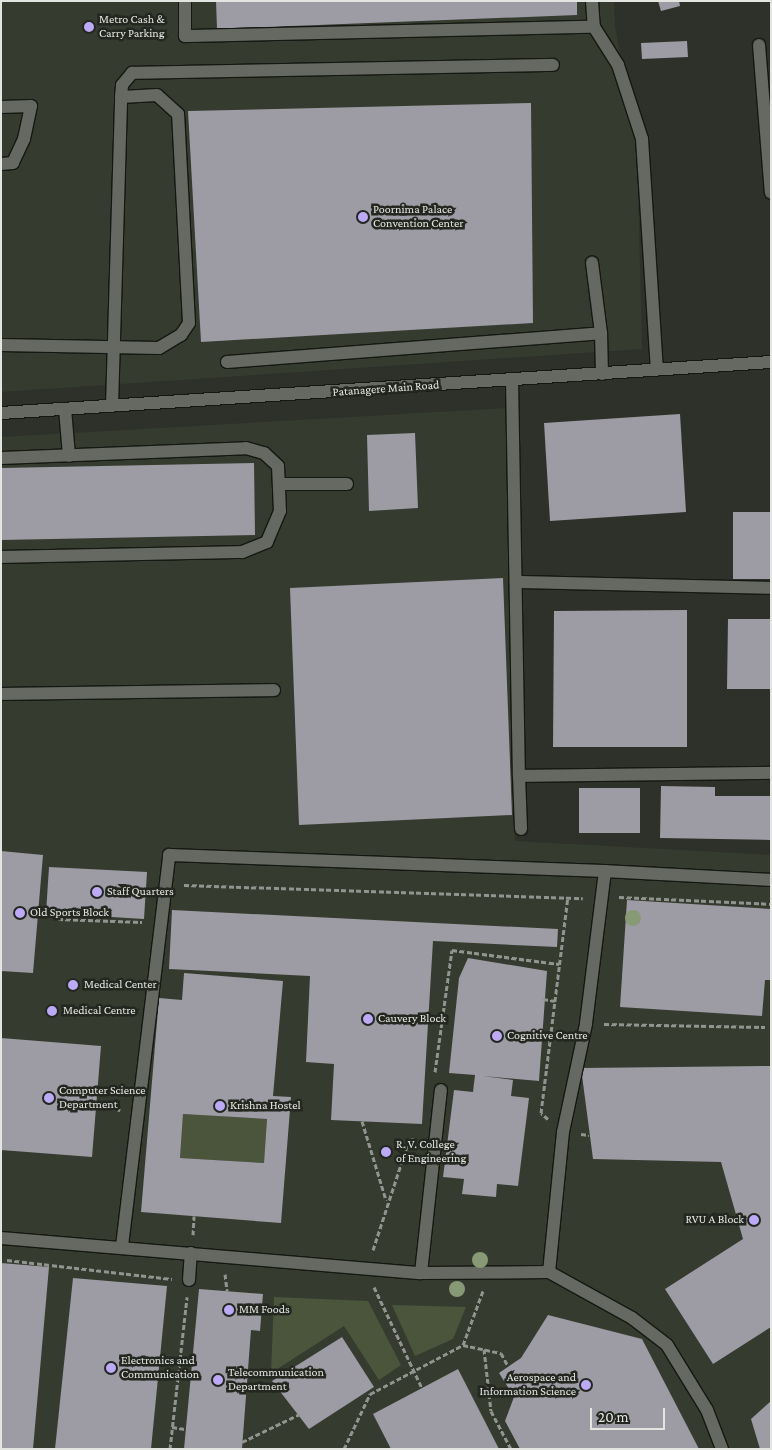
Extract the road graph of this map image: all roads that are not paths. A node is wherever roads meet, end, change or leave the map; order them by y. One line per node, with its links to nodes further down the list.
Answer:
1 (184, 1): 3 (street)
2 (592, 1): 3 (street)
3 (594, 27): 16 (street)
4 (759, 45): 9 (street)
5 (553, 65): 6 (street)
6 (121, 97): 13 (street); 13 (street)
7 (1, 107): 8 (street)
8 (1, 164)
9 (771, 193)
10 (592, 264): 11 (street)
11 (601, 333): 14 (street); 17 (street)
12 (1, 345): 13 (street)
13 (111, 349): 19 (street)
14 (227, 362)
15 (771, 362): 16 (street, Patanagere Main Road)
16 (657, 370): 17 (street, Patanagere Main Road)
17 (602, 374): 18 (street, Patanagere Main Road)
18 (512, 380): 19 (street, Patanagere Main Road); 27 (street)
19 (112, 406): 20 (street, Patanagere Main Road)
20 (65, 409): 21 (street, Patanagere Main Road); 22 (street)
21 (1, 413)
22 (69, 456): 23 (street); 24 (street)
23 (1, 458)
24 (279, 484): 25 (street); 26 (street)
25 (347, 484)
26 (1, 557)
27 (516, 582): 28 (street); 32 (street)
28 (771, 588)
29 (274, 690): 30 (street)
30 (1, 694)
31 (771, 774): 32 (street)
32 (519, 776): 33 (street)
33 (521, 828)
34 (605, 871): 35 (street); 38 (street); 40 (street)
35 (771, 880)
36 (441, 1090): 41 (street)
37 (1, 1238): 38 (street)
38 (122, 1246): 39 (street)
39 (191, 1253): 41 (street); 42 (street)
40 (549, 1272): 41 (street); 43 (street)
41 (421, 1273)
42 (189, 1280)
43 (722, 1449)

